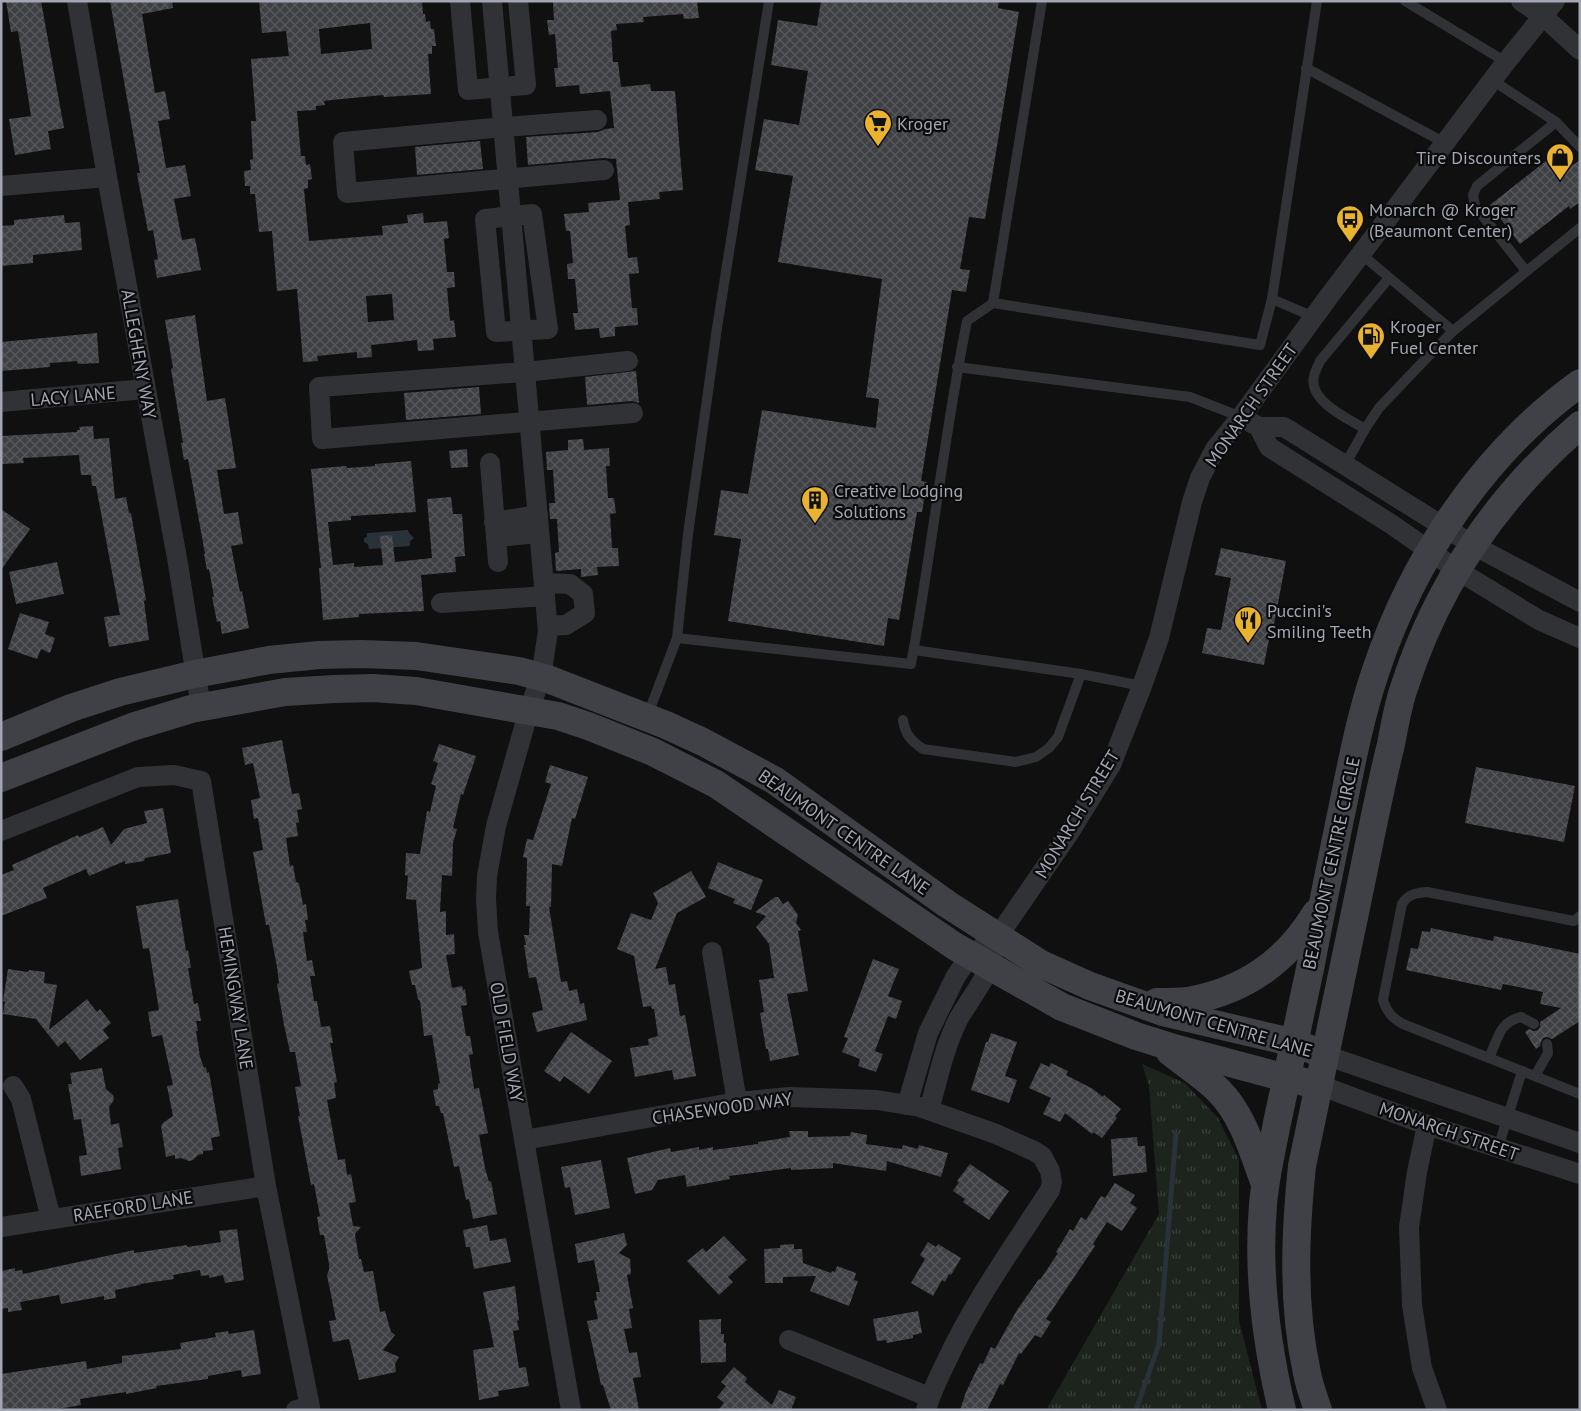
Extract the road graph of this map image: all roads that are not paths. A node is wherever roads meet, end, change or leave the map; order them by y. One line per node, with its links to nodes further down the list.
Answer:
1 (77, 1): 22 (street, ALLEGHENY WAY)
2 (460, 1): 15 (street)
3 (492, 1): 15 (street)
4 (518, 1): 15 (street)
5 (769, 1): 60 (lane)
6 (1042, 1): 31 (lane)
7 (1317, 1): 13 (lane)
8 (1405, 1): 12 (lane)
9 (1521, 1): 10 (street)
10 (1549, 9): 11 (street); 12 (street, MONARCH STREET)
11 (1580, 50)
12 (1506, 62): 14 (street, MONARCH STREET)
13 (1306, 68): 19 (lane); 30 (lane)
14 (1492, 80): 17 (lane); 19 (street, MONARCH STREET)
15 (500, 87): 18 (street)
16 (597, 120): 18 (street)
17 (1556, 122): 20 (lane); 28 (lane)
18 (504, 127): 23 (street); 23 (street)
19 (1445, 143): 27 (street, MONARCH STREET)
20 (1580, 147)
21 (604, 170): 23 (street)
22 (107, 177): 24 (street); 39 (street, ALLEGHENY WAY)
23 (508, 178): 25 (street)
24 (1, 186)
25 (511, 216): 33 (street); 33 (street)
26 (1580, 228): 28 (lane)
27 (1361, 254): 29 (lane); 32 (street, MONARCH STREET)
28 (1526, 271): 34 (lane)
29 (1389, 278): 34 (lane); 46 (lane)
30 (1272, 299): 31 (lane); 32 (lane)
31 (993, 303): 36 (lane)
32 (1314, 317): 42 (street, MONARCH STREET)
33 (522, 332): 37 (street)
34 (1453, 332): 46 (lane)
35 (628, 360): 37 (street)
36 (958, 367): 42 (lane); 62 (lane)
37 (525, 372): 43 (street); 43 (street)
38 (1580, 383): 50 (street, BEAUMONT CENTRE CIRCLE)
39 (145, 389): 40 (street, LACY LANE); 63 (street, ALLEGHENY WAY)
40 (1, 402)
41 (633, 412): 43 (street)
42 (1241, 417): 45 (street); 66 (street, MONARCH STREET)
43 (529, 421): 49 (street)
44 (1580, 425): 52 (street, BEAUMONT CENTRE CIRCLE)
45 (1259, 427): 48 (street); 53 (street)
46 (1364, 429): 48 (lane)
47 (490, 463): 51 (street)
48 (1344, 465): 50 (street)
49 (538, 524): 51 (street); 56 (street)
50 (1445, 527): 52 (street); 53 (street, BEAUMONT CENTRE CIRCLE)
51 (495, 530): 54 (street)
52 (1473, 545): 55 (street, BEAUMONT CENTRE CIRCLE); 57 (street)
53 (1430, 551): 55 (street); 74 (street, BEAUMONT CENTRE CIRCLE)
54 (498, 562)
55 (1457, 570): 61 (street); 84 (street, BEAUMONT CENTRE CIRCLE)
56 (544, 590): 58 (street); 59 (street); 59 (street)
57 (1580, 602)
58 (441, 603)
59 (548, 626): 65 (street, OLD FIELD WAY)
60 (677, 638): 62 (lane); 69 (lane)
61 (1580, 638)
62 (914, 650): 64 (lane)
63 (195, 674): 65 (street, BEAUMONT CENTRE LANE); 67 (street, ALLEGHENY WAY); 71 (street, BEAUMONT CENTRE LANE)
64 (1081, 674): 66 (lane); 70 (lane)
65 (540, 677): 68 (street, OLD FIELD WAY); 69 (street, BEAUMONT CENTRE LANE)
66 (1142, 686): 76 (street, MONARCH STREET)
67 (201, 707): 68 (street, BEAUMONT CENTRE LANE); 72 (street, BEAUMONT CENTRE LANE)
68 (529, 710): 78 (street, BEAUMONT CENTRE LANE); 97 (street, OLD FIELD WAY)
69 (646, 718): 76 (street, BEAUMONT CENTRE LANE)
70 (903, 720)
71 (1, 737)
72 (1, 778)
73 (1, 832): 102 (street, HEMINGWAY LANE)
74 (1323, 902): 79 (street); 82 (street, BEAUMONT CENTRE CIRCLE)
75 (1580, 916): 85 (lane)
76 (997, 936): 78 (street, MONARCH STREET); 79 (street, BEAUMONT CENTRE LANE)
77 (712, 952): 92 (street)
78 (980, 962): 81 (street, BEAUMONT CENTRE LANE); 93 (street); 94 (street)
79 (1138, 1004): 82 (street, BEAUMONT CENTRE LANE)
80 (1534, 1024): 85 (lane)
81 (1159, 1043): 88 (street, BEAUMONT CENTRE LANE); 101 (street)
82 (1294, 1043): 84 (street, BEAUMONT CENTRE LANE); 88 (street, BEAUMONT CENTRE CIRCLE)
83 (1547, 1044): 87 (lane)
84 (1325, 1055): 89 (street, BEAUMONT CENTRE CIRCLE); 95 (street, MONARCH STREET)
85 (1489, 1058): 86 (lane)
86 (1522, 1071): 87 (lane); 95 (lane)
87 (1535, 1076): 91 (lane)
88 (1286, 1078): 89 (street, BEAUMONT CENTRE LANE); 101 (street, BEAUMONT CENTRE CIRCLE)
89 (1318, 1085): 96 (street, MONARCH STREET); 110 (street, BEAUMONT CENTRE CIRCLE)
90 (13, 1086): 103 (street)
91 (1580, 1094)
92 (737, 1102): 93 (street, CHASEWOOD WAY); 97 (street, CHASEWOOD WAY)
93 (907, 1105): 94 (street, CHASEWOOD WAY)
94 (929, 1110): 106 (street, CHASEWOOD WAY)
95 (1508, 1119): 98 (street, MONARCH STREET); 99 (lane)
96 (1427, 1125): 99 (street, MONARCH STREET); 111 (street)
97 (524, 1140): 108 (street, OLD FIELD WAY)
98 (1580, 1143)
99 (1498, 1148): 100 (street, MONARCH STREET)
100 (1580, 1174)
101 (1266, 1185): 109 (street, BEAUMONT CENTRE CIRCLE)
102 (266, 1186): 103 (street, RAEFORD LANE); 107 (street, HEMINGWAY LANE)
103 (51, 1219): 104 (street, RAEFORD LANE)
104 (1, 1227)
105 (789, 1340): 106 (street)
106 (928, 1404)
107 (296, 1410)
108 (571, 1410)
109 (1282, 1410)
110 (1318, 1410)
111 (1437, 1410)

